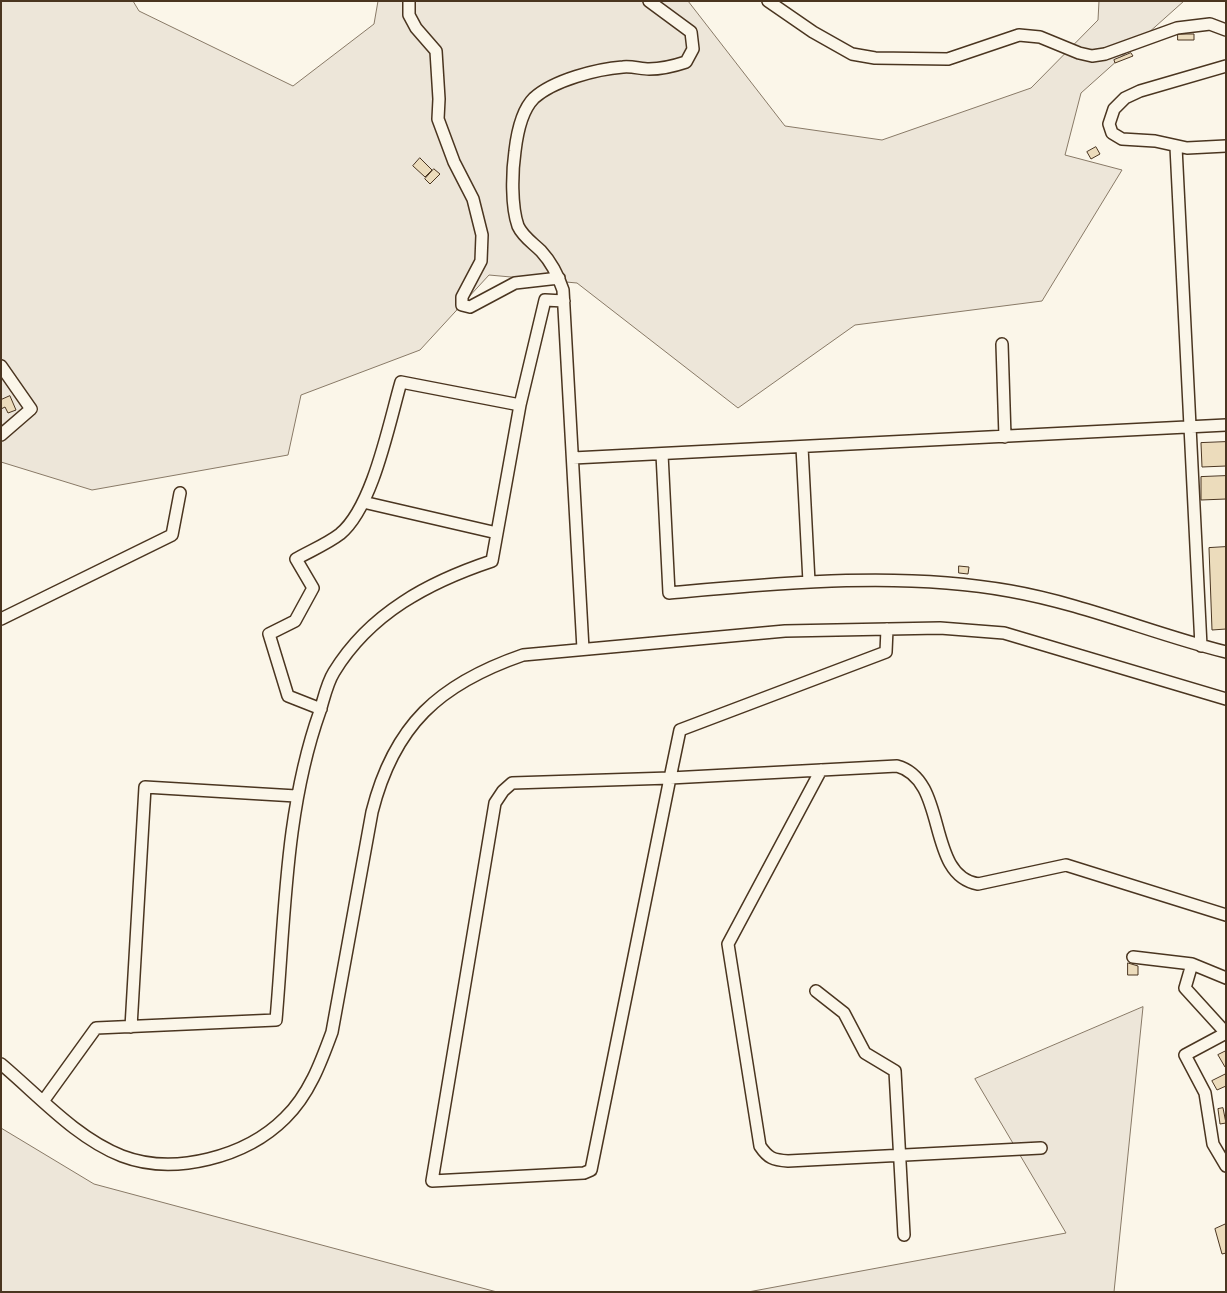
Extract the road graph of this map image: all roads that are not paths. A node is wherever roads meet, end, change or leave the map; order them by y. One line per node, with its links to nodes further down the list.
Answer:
1 (409, 1): 8 (street)
2 (649, 1): 8 (street)
3 (768, 1): 4 (street)
4 (1226, 30)
5 (1226, 66): 7 (street)
6 (1226, 146): 7 (street)
7 (1176, 147): 14 (street)
8 (559, 278): 9 (street)
9 (564, 301): 12 (street); 19 (street)
10 (1002, 344): 16 (street)
11 (1, 366): 15 (street)
12 (520, 405): 21 (street); 22 (street)
13 (1226, 425): 14 (street)
14 (1189, 427): 16 (street); 26 (street)
15 (1, 435)
16 (1005, 436): 17 (street)
17 (802, 447): 18 (street); 23 (street)
18 (662, 454): 19 (street); 23 (street)
19 (573, 458): 27 (street)
20 (180, 493): 24 (street)
21 (363, 502): 22 (street); 30 (street)
22 (497, 533): 30 (street)
23 (809, 582): 26 (street)
24 (1, 619)
25 (886, 629): 27 (street); 29 (street); 32 (street)
26 (1201, 646): 28 (street)
27 (583, 649): 41 (street)
28 (1226, 652)
29 (1226, 700)
30 (321, 709): 33 (street)
31 (821, 770): 32 (street); 34 (street); 43 (street)
32 (670, 778): 32 (street)
33 (296, 796): 39 (street); 39 (street)
34 (1226, 915)
35 (1133, 957): 36 (street)
36 (1192, 964): 37 (street); 44 (street)
37 (1226, 978)
38 (816, 991): 43 (street)
39 (131, 1027): 41 (street)
40 (1, 1064): 41 (street)
41 (44, 1100)
42 (1041, 1148): 43 (street)
43 (899, 1155): 45 (street)
44 (1226, 1166)
45 (904, 1235)

